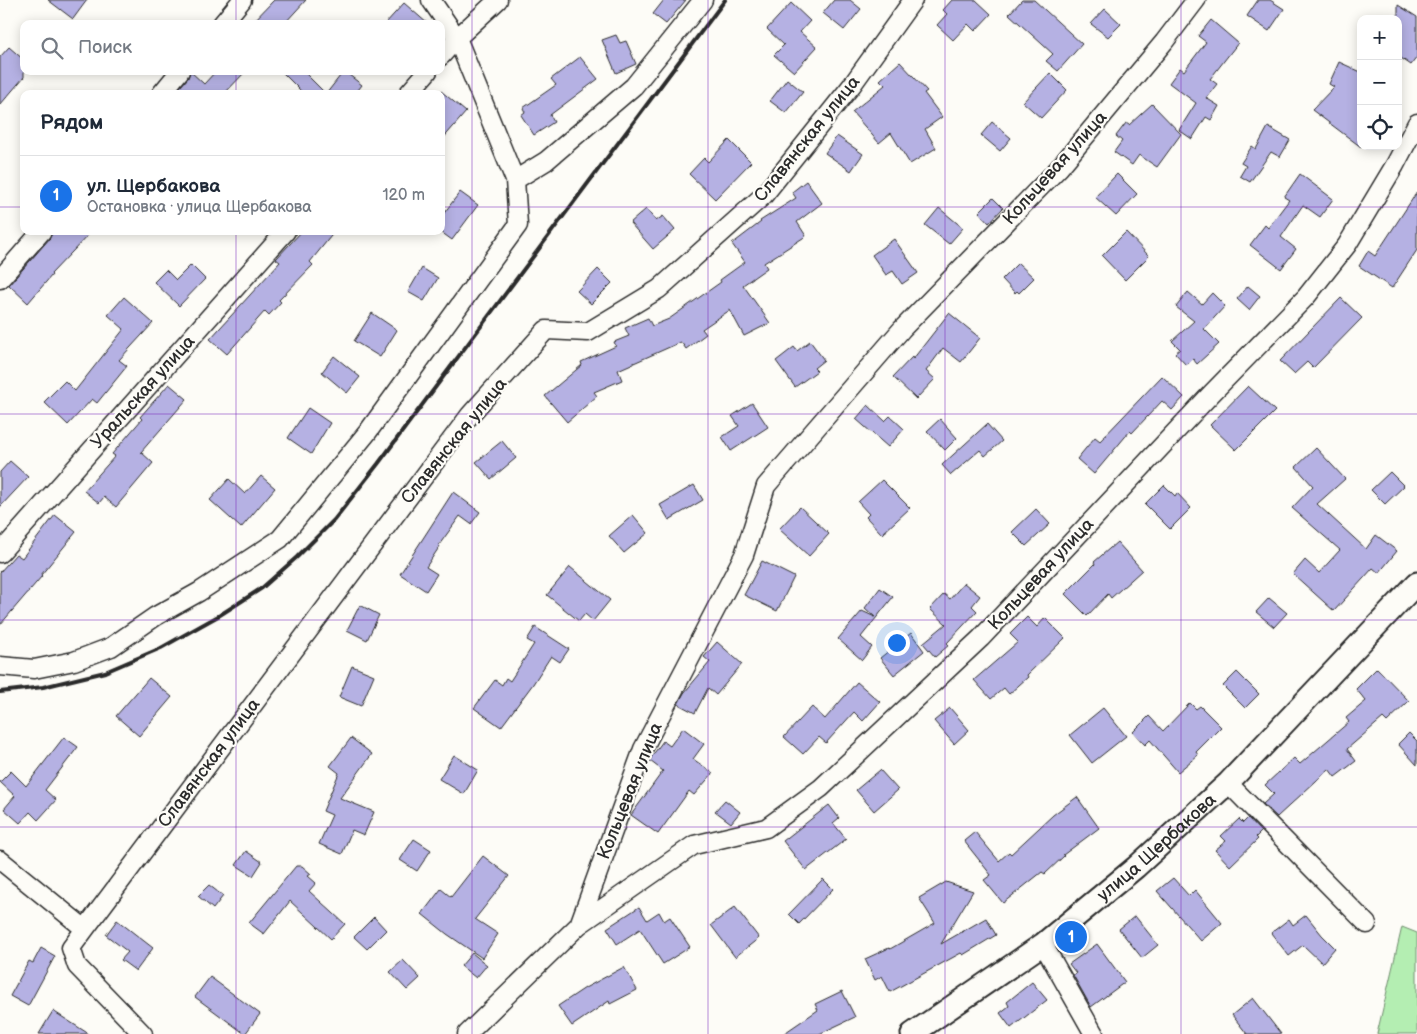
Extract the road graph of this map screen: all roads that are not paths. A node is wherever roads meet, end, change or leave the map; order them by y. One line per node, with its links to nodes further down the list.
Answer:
1 (242, 0): 7 (street)
2 (431, 0): 8 (street)
3 (498, 0): 8 (street)
4 (703, 0): 15 (street)
5 (913, 0): 26 (street, Славянская улица)
6 (1196, 0): 25 (street, Кольцевая улица)
7 (225, 20)
8 (458, 38): 9 (street); 15 (street)
9 (445, 52)
10 (177, 75): 12 (street)
11 (425, 75): 13 (street)
12 (164, 90)
13 (411, 90)
14 (1417, 124): 25 (street, Кольцевая улица)
15 (515, 180): 21 (street)
16 (38, 235): 18 (street)
17 (282, 235): 19 (street, Уральская улица)
18 (0, 279)
19 (0, 554)
20 (1417, 583): 22 (street, улица Щербакова)
21 (0, 666)
22 (1228, 783): 24 (street, улица Щербакова); 27 (street, улица Щербакова)
23 (0, 860): 26 (street)
24 (1368, 924)
25 (579, 925): 29 (street, Кольцевая улица)
26 (85, 929): 28 (street, Славянская улица)
27 (1043, 944): 30 (street, улица Щербакова); 31 (street)
28 (143, 1034)
29 (467, 1034)
30 (912, 1034)
31 (1094, 1034)

